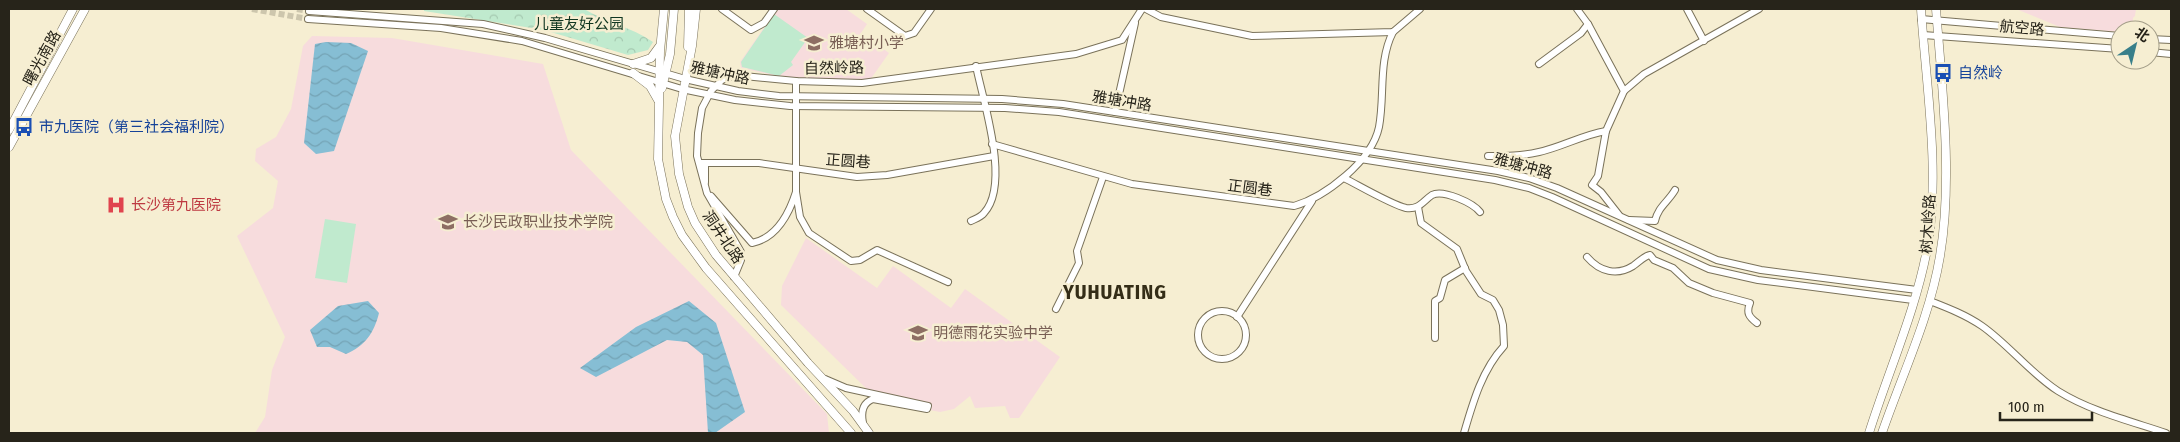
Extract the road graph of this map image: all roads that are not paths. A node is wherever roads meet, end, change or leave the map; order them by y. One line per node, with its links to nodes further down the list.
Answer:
1 (73, 9): 51 (main road, 曙光南路)
2 (86, 9): 54 (main road, 曙光南路)
3 (664, 9): 29 (main road, 洞井北路)
4 (674, 9): 36 (main road)
5 (689, 9): 32 (main road)
6 (696, 9): 32 (main road, 洞井北路)
7 (722, 9): 8 (street)
8 (774, 9)
9 (867, 9): 10 (street)
10 (931, 9)
11 (1142, 9): 23 (street, 自然岭路)
12 (1146, 9): 25 (street)
13 (1420, 9): 25 (street)
14 (1577, 9): 24 (street)
15 (1687, 9): 30 (street)
16 (1759, 9): 30 (street)
17 (1921, 9): 21 (main road, 树木岭路)
18 (1936, 9): 22 (main road, 树木岭路)
19 (309, 11): 33 (street, 雅塘冲路)
20 (308, 19): 37 (street, 雅塘冲路)
21 (1921, 19): 22 (street, 航空路); 26 (main road, 树木岭路)
22 (1937, 20): 27 (street, 航空路); 28 (main road, 树木岭路)
23 (1136, 21): 35 (street, 自然岭路); 50 (street)
24 (1588, 24): 34 (street); 43 (street)
25 (1393, 32): 55 (street, 正圆巷)
26 (1923, 35): 28 (street, 航空路); 74 (main road, 树木岭路)
27 (2110, 35)
28 (1938, 36): 31 (street, 航空路); 76 (main road, 树木岭路)
29 (661, 41): 33 (main road); 36 (main road, 洞井北路)
30 (1704, 41): 43 (street)
31 (2110, 48)
32 (688, 62): 38 (main road, 洞井北路)
33 (633, 64): 36 (street, 雅塘冲路)
34 (1539, 64)
35 (976, 66): 39 (street, 自然岭路); 46 (street)
36 (662, 72): 38 (street, 雅塘冲路); 40 (main road, 洞井北路)
37 (633, 73): 40 (street, 雅塘冲路); 47 (main road)
38 (684, 79): 41 (street, 雅塘冲路); 42 (main road, 洞井北路)
39 (796, 81): 41 (street, 自然岭路); 45 (street)
40 (662, 82): 42 (street, 雅塘冲路); 47 (main road, 洞井北路)
41 (716, 86): 44 (street, 自然岭路); 45 (street, 雅塘冲路)
42 (682, 89): 44 (street, 雅塘冲路); 72 (main road, 洞井北路)
43 (1624, 91): 52 (street)
44 (709, 94): 48 (street, 雅塘冲路); 59 (street, 自然岭路)
45 (796, 97): 46 (street, 雅塘冲路); 48 (street)
46 (983, 99): 49 (street); 50 (street, 雅塘冲路)
47 (659, 104): 83 (main road, 洞井北路)
48 (796, 106): 49 (street, 雅塘冲路); 60 (street)
49 (984, 108): 53 (street); 58 (street, 雅塘冲路)
50 (1115, 112): 55 (street, 雅塘冲路)
51 (9, 130)
52 (1606, 131): 57 (street); 68 (street)
53 (992, 144): 56 (street); 61 (street, 正圆巷)
54 (9, 148)
55 (1367, 151): 58 (street, 正圆巷); 68 (street, 雅塘冲路)
56 (994, 156): 60 (street, 正圆巷); 69 (street)
57 (1488, 156)
58 (1361, 159): 62 (street, 正圆巷); 75 (street, 雅塘冲路)
59 (702, 163): 60 (street, 正圆巷); 64 (street); 72 (street, 自然岭路)
60 (796, 169): 64 (street)
61 (1103, 177): 65 (street, 正圆巷); 77 (street)
62 (1344, 178): 65 (street, 正圆巷); 66 (street)
63 (1675, 190): 68 (street)
64 (796, 192): 73 (street)
65 (1312, 201): 78 (street)
66 (1418, 207): 67 (street); 71 (street)
67 (1480, 212)
68 (1623, 218): 74 (street, 雅塘冲路)
69 (971, 221)
70 (1587, 257): 79 (street)
71 (1465, 268): 80 (street); 85 (street)
72 (734, 277): 81 (main road, 洞井北路)
73 (948, 282)
74 (1917, 290): 75 (main road, 树木岭路)
75 (1913, 300): 86 (main road, 树木岭路)
76 (1930, 302): 87 (main road, 树木岭路); 88 (street)
77 (1056, 309)
78 (1236, 317): 78 (street)
79 (1757, 323)
80 (1435, 338)
81 (819, 375): 82 (main road, 洞井北路); 82 (street)
82 (863, 425): 84 (main road, 洞井北路)
83 (851, 433)
84 (869, 433)
85 (1464, 433)
86 (1869, 433)
87 (1882, 433)
88 (2166, 433)

